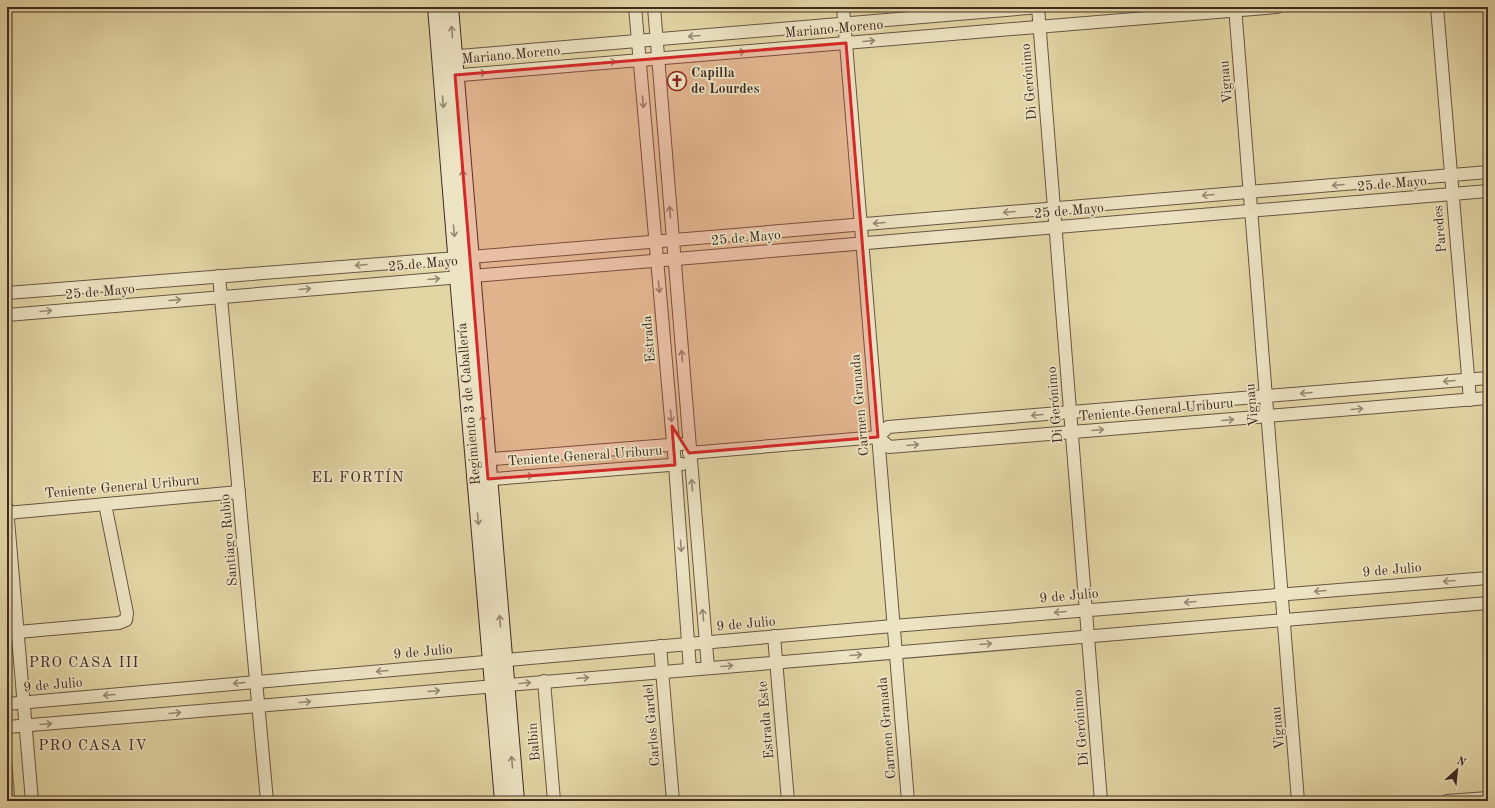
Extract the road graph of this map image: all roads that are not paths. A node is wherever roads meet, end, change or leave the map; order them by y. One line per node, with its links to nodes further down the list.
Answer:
1 (436, 7): 15 (street, Regimiento 3 de Caballería)
2 (450, 7): 15 (street, Regimiento 3 de Caballería, one-way to 2)
3 (635, 7): 13 (street, Estrada)
4 (654, 7): 12 (street)
5 (843, 7): 10 (street, Carmen Granada)
6 (1039, 7): 10 (street, Mariano Moreno); 11 (street, Di Gerónimo)
7 (1277, 7): 9 (street, Mariano Moreno)
8 (1437, 7): 20 (street, Paredes)
9 (1235, 9): 11 (street, Mariano Moreno); 22 (street, Vignau)
10 (844, 23): 12 (street, Mariano Moreno, one-way to 12); 14 (street, Carmen Granada)
11 (1040, 27): 14 (street, Mariano Moreno, one-way to 11); 24 (street, Di Gerónimo)
12 (656, 39): 13 (street, Mariano Moreno); 16 (street)
13 (638, 41): 15 (street, Mariano Moreno); 17 (street, Estrada)
14 (846, 43): 16 (street, Mariano Moreno, one-way to 14); 26 (street, Carmen Granada)
15 (447, 57): 18 (street, Regimiento 3 de Caballería)
16 (658, 58): 17 (street, Mariano Moreno); 28 (street, one-way to 16)
17 (640, 60): 18 (street, Mariano Moreno, one-way to 17); 29 (street, Estrada, one-way to 29)
18 (448, 76): 31 (street, Regimiento 3 de Caballería)
19 (1488, 172): 20 (street, 25 de Mayo)
20 (1451, 175): 22 (street, 25 de Mayo, one-way to 22); 23 (street, Paredes)
21 (1488, 191): 23 (street, 25 de Mayo)
22 (1249, 192): 24 (street, 25 de Mayo, one-way to 24); 25 (street, Vignau)
23 (1452, 194): 25 (street, 25 de Mayo); 40 (street, Paredes)
24 (1054, 208): 26 (street, 25 de Mayo, one-way to 26); 27 (street, Di Gerónimo)
25 (1251, 210): 27 (street, 25 de Mayo); 41 (street, Vignau)
26 (861, 224): 28 (street, 25 de Mayo); 30 (street, Carmen Granada)
27 (1056, 227): 30 (street, 25 de Mayo); 44 (street, Di Gerónimo)
28 (672, 240): 29 (street, 25 de Mayo); 32 (street)
29 (656, 241): 31 (street, 25 de Mayo); 33 (street, Estrada)
30 (862, 243): 32 (street, 25 de Mayo); 47 (street, Carmen Granada)
31 (463, 257): 34 (street, 25 de Mayo, one-way to 34); 35 (street, Regimiento 3 de Caballería)
32 (674, 259): 33 (street, 25 de Mayo); 49 (street, one-way to 32)
33 (657, 260): 35 (street, 25 de Mayo); 48 (street, Estrada, one-way to 48)
34 (220, 276): 36 (street, 25 de Mayo); 37 (street, Santiago Rubio)
35 (464, 276): 37 (street, 25 de Mayo, one-way to 35); 50 (street, Regimiento 3 de Caballería)
36 (7, 293)
37 (221, 296): 38 (street, 25 de Mayo, one-way to 37); 53 (street, Santiago Rubio)
38 (7, 314)
39 (1488, 378): 40 (street, Teniente General Uriburu)
40 (1468, 379): 41 (street, Teniente General Uriburu, one-way to 41); 43 (street, Paredes)
41 (1266, 396): 44 (street, Teniente General Uriburu); 45 (street, Vignau)
42 (1488, 398): 43 (street, Teniente General Uriburu)
43 (1470, 400): 45 (street, Teniente General Uriburu, one-way to 43)
44 (1070, 412): 46 (street, Di Gerónimo); 47 (street, Teniente General Uriburu, one-way to 47)
45 (1268, 416): 46 (street, Teniente General Uriburu, one-way to 45); 59 (street, Vignau)
46 (1072, 432): 47 (street, Teniente General Uriburu, one-way to 46); 61 (street, Di Gerónimo)
47 (878, 437): 49 (street, Teniente General Uriburu); 63 (street, Carmen Granada)
48 (673, 444): 49 (street, Teniente General Uriburu); 50 (street, Teniente General Uriburu); 51 (street, Estrada)
49 (690, 453): 51 (street, Teniente General Uriburu); 67 (street, one-way to 49)
50 (480, 460): 52 (street, Regimiento 3 de Caballería)
51 (675, 465): 52 (street, Teniente General Uriburu, one-way to 51); 68 (street, Estrada, one-way to 68)
52 (482, 480): 71 (street, Regimiento 3 de Caballería)
53 (239, 492): 54 (street, Teniente General Uriburu); 77 (street, Santiago Rubio)
54 (105, 504): 56 (street, Teniente General Uriburu); 64 (street)
55 (7, 508): 56 (street)
56 (7, 513): 57 (street)
57 (9, 566): 64 (street)
58 (1488, 581): 59 (street, 9 de Julio, one-way to 59)
59 (1282, 594): 61 (street, 9 de Julio, one-way to 61); 62 (street, Vignau)
60 (1488, 603): 62 (street)
61 (1086, 610): 63 (street, 9 de Julio, one-way to 63); 66 (street, Di Gerónimo)
62 (1284, 620): 66 (street); 94 (street, Vignau)
63 (893, 626): 65 (street, 9 de Julio); 70 (street, Carmen Granada)
64 (18, 632): 79 (street)
65 (774, 636): 67 (street, 9 de Julio); 72 (street, Estrada Este)
66 (1088, 636): 70 (street, one-way to 66); 93 (street, Di Gerónimo)
67 (705, 642): 68 (street, 9 de Julio); 73 (street)
68 (688, 644): 69 (street, 9 de Julio); 74 (street, Estrada)
69 (660, 646): 71 (street, 9 de Julio); 75 (street, Carlos Gardel)
70 (896, 652): 72 (street, one-way to 70); 92 (street, Carmen Granada)
71 (497, 660): 77 (street, 9 de Julio, one-way to 77); 78 (street, Regimiento 3 de Caballería)
72 (777, 662): 73 (street, one-way to 72); 91 (street, Estrada Este)
73 (708, 668): 74 (street)
74 (690, 669): 75 (street)
75 (662, 671): 76 (street, one-way to 75); 90 (street, Carlos Gardel)
76 (544, 681): 78 (street, one-way to 76); 89 (street, Balbin)
77 (257, 682): 79 (street, 9 de Julio, one-way to 79); 81 (street, Santiago Rubio)
78 (499, 685): 81 (street, one-way to 78); 87 (street, Regimiento 3 de Caballería); 88 (street, Regimiento 3 de Caballería, one-way to 78)
79 (23, 703): 80 (street, 9 de Julio); 82 (street)
80 (7, 704)
81 (258, 706): 82 (street, one-way to 81); 86 (street, Santiago Rubio)
82 (26, 725): 83 (street); 85 (street)
83 (7, 727)
84 (1488, 798): 95 (street)
85 (32, 801)
86 (267, 801)
87 (503, 801)
88 (516, 801)
89 (554, 801)
90 (673, 801)
91 (788, 801)
92 (908, 801)
93 (1101, 801)
94 (1298, 801)
95 (1447, 801)

